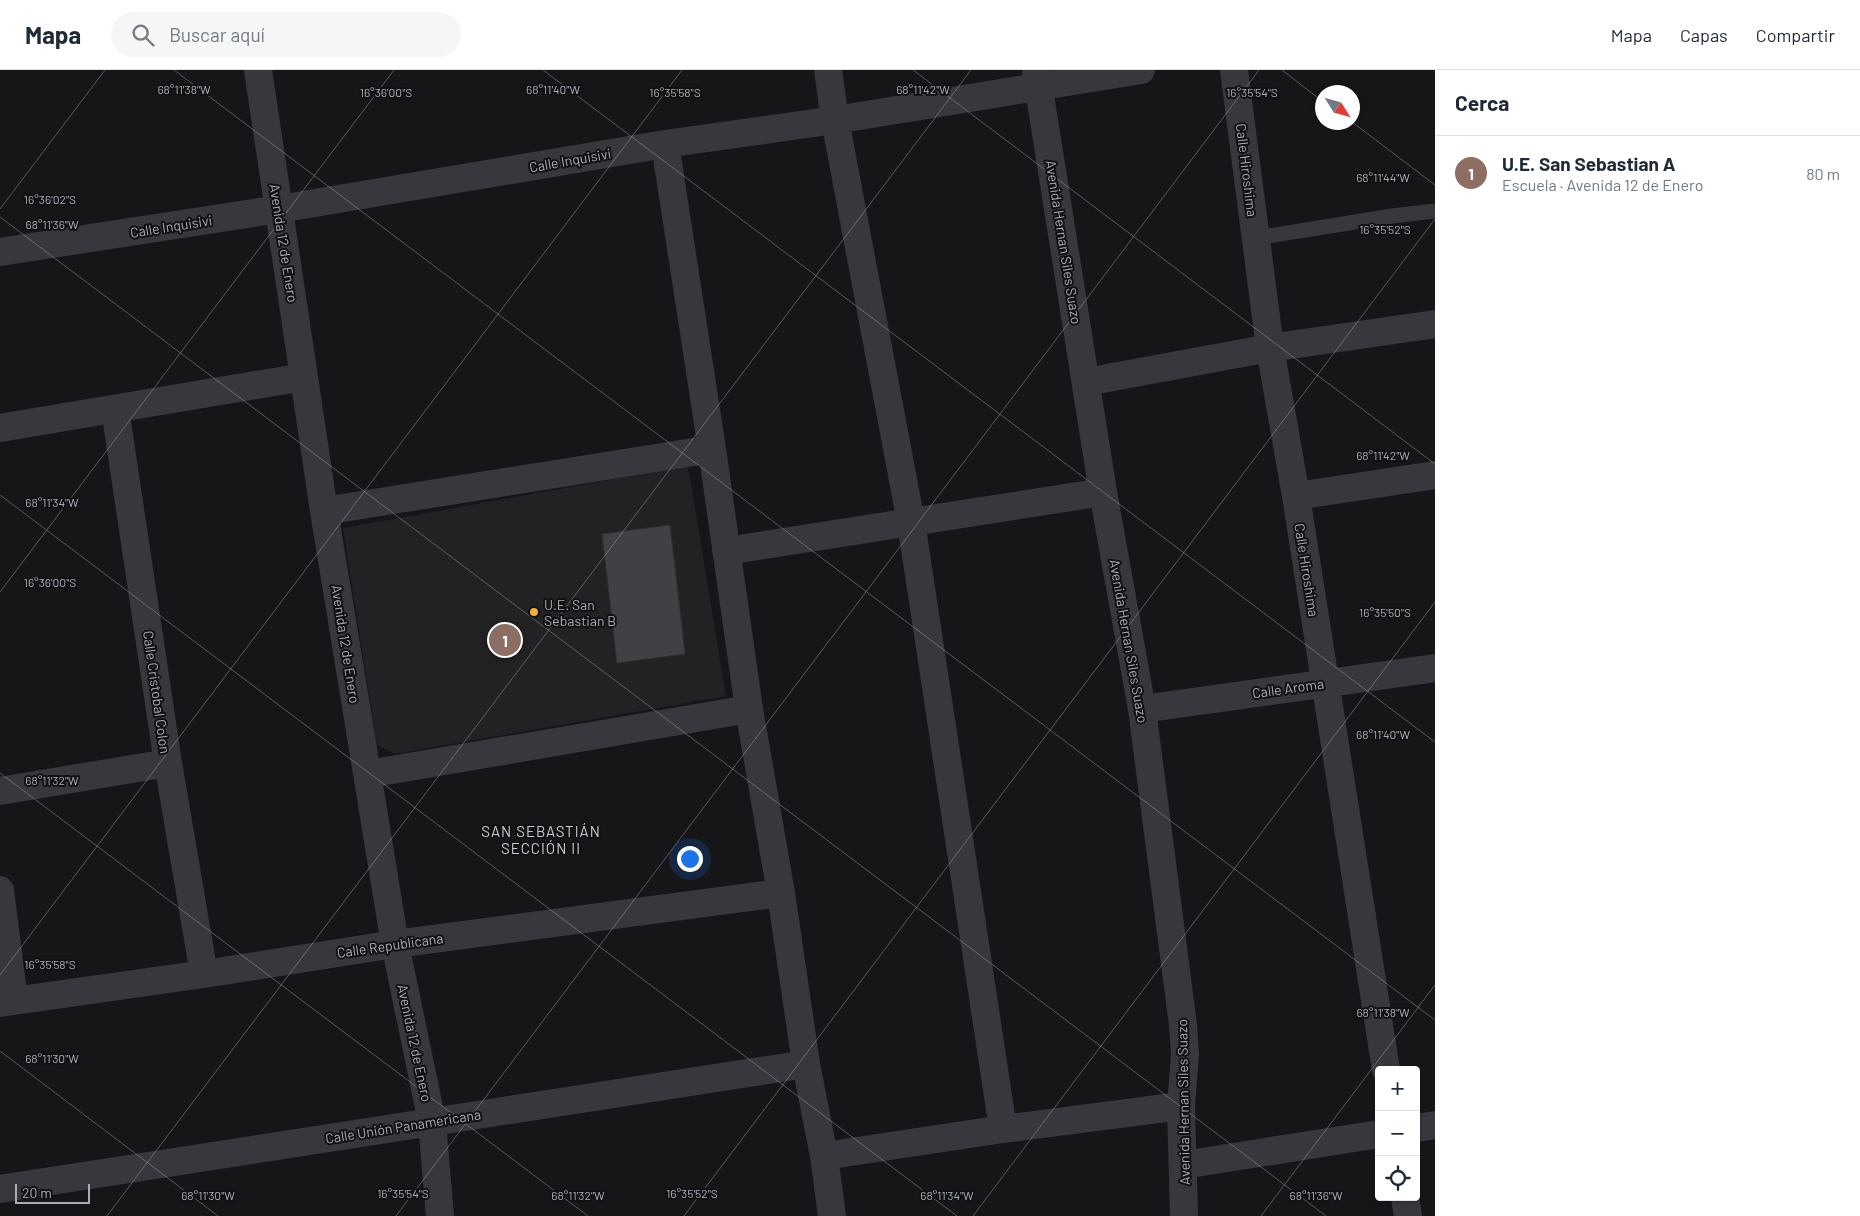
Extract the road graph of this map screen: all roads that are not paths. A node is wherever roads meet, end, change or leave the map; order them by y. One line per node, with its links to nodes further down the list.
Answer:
1 (258, 70): 8 (street, Avenida 12 de Enero)
2 (828, 70): 6 (street)
3 (1141, 70): 5 (street, Calle Inquisivi)
4 (1234, 70): 10 (street, Calle Hiroshima)
5 (1037, 79): 6 (street, Calle Inquisivi); 15 (street, Avenida Hernan Siles Suazo)
6 (835, 120): 7 (street, Calle Inquisivi); 23 (street)
7 (665, 144): 8 (street, Calle Inquisivi); 18 (street)
8 (279, 209): 11 (street, Calle Inquisivi); 14 (street, Avenida 12 de Enero)
9 (1435, 211): 10 (lane)
10 (1256, 238): 13 (street, Calle Hiroshima)
11 (0, 252)
12 (1435, 324): 13 (street)
13 (1270, 348): 15 (street); 21 (street, Calle Hiroshima)
14 (304, 377): 16 (street); 22 (street, Avenida 12 de Enero)
15 (1086, 382): 20 (street, Avenida Hernan Siles Suazo)
16 (116, 409): 17 (street); 29 (street, Calle Cristobal Colon)
17 (0, 428)
18 (712, 449): 22 (street); 24 (street)
19 (1435, 475): 21 (street)
20 (1104, 492): 23 (street); 28 (street, Avenida Hernan Siles Suazo)
21 (1296, 496): 26 (street, Calle Hiroshima)
22 (324, 511): 30 (street, Avenida 12 de Enero)
23 (911, 522): 24 (street); 43 (street)
24 (726, 551): 27 (street)
25 (1435, 668): 26 (street, Calle Aroma)
26 (1324, 682): 28 (street, Calle Aroma); 38 (street, Calle Hiroshima)
27 (749, 709): 30 (street); 33 (street)
28 (1142, 709): 39 (street, Avenida Hernan Siles Suazo)
29 (168, 763): 31 (street); 35 (street, Calle Cristobal Colon)
30 (368, 774): 34 (street, Avenida 12 de Enero)
31 (0, 791)
32 (0, 890): 36 (street)
33 (781, 893): 34 (street, Calle Republicana); 37 (street)
34 (395, 944): 35 (street, Calle Republicana); 40 (street, Avenida 12 de Enero)
35 (204, 974): 36 (street, Calle Republicana)
36 (7, 1002)
37 (806, 1064): 40 (street, Calle Unión Panamericana); 45 (street)
38 (1385, 1066)
39 (1181, 1106): 43 (street); 46 (street, Avenida Hernan Siles Suazo)
40 (432, 1122): 47 (street, Calle Unión Panamericana); 49 (street, Avenida 12 de Enero)
41 (1435, 1125): 42 (street)
42 (1420, 1127)
43 (1003, 1129): 45 (street)
44 (1375, 1135): 46 (street)
45 (824, 1156): 50 (street)
46 (1183, 1165): 51 (street, Avenida Hernan Siles Suazo)
47 (0, 1188)
48 (1406, 1201): 52 (street)
49 (440, 1216)
50 (832, 1216)
51 (1184, 1216)
52 (1408, 1216)

